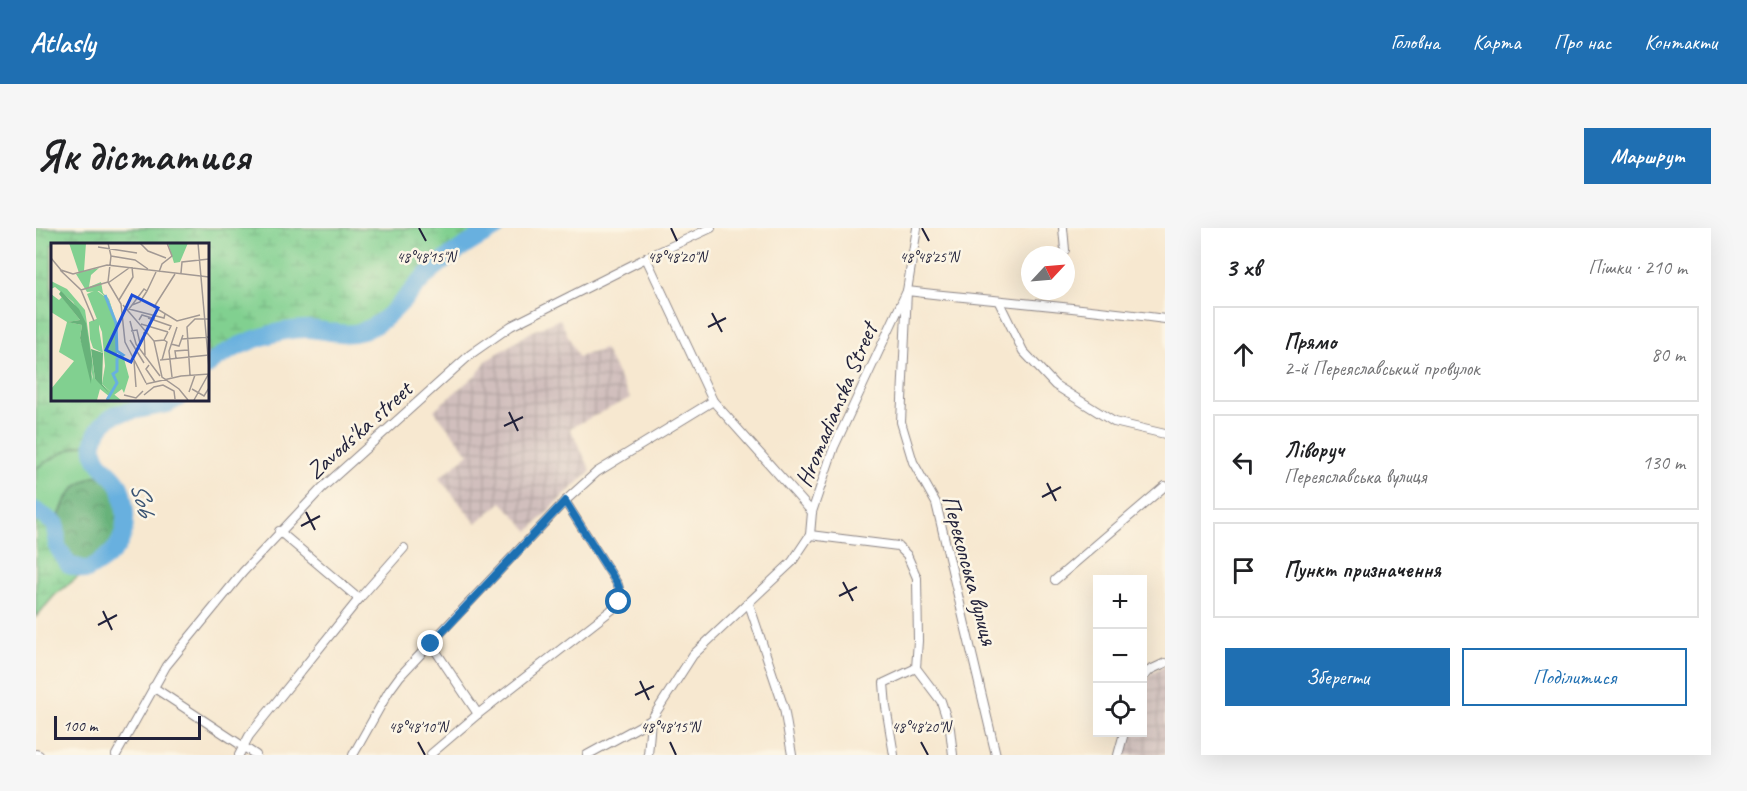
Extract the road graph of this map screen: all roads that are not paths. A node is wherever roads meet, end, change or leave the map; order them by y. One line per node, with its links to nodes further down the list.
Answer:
1 (711, 228): 5 (street, Zavods'ka street)
2 (917, 228): 6 (street, Hromadianska Street)
3 (1063, 228): 4 (street)
4 (1065, 246)
5 (646, 258): 9 (street); 14 (street, Zavods'ka street)
6 (907, 291): 7 (street); 13 (street, Hromadianska Street); 38 (street, Перекопська вулиця)
7 (999, 302): 8 (street); 10 (street)
8 (1165, 319)
9 (712, 401): 12 (street); 13 (street)
10 (1165, 434)
11 (1165, 486): 17 (street)
12 (565, 501): 20 (street); 25 (street)
13 (812, 512): 15 (street, Hromadianska Street)
14 (279, 531): 18 (street); 24 (street, Zavods'ka street)
15 (810, 535): 19 (street, Hromadianska Street); 22 (street)
16 (404, 548): 18 (street)
17 (1055, 580)
18 (359, 599): 28 (street)
19 (749, 604): 26 (street, Hromadianska Street); 35 (street)
20 (431, 644): 25 (street); 32 (street)
21 (1165, 663): 23 (street)
22 (916, 668): 36 (street); 37 (street)
23 (1147, 674)
24 (153, 687): 28 (street); 30 (street, Zavods'ka street)
25 (478, 714): 29 (street)
26 (651, 720): 33 (street); 34 (street, Hromadianska Street)
27 (1123, 737): 39 (street)
28 (241, 751): 31 (street)
29 (431, 754)
30 (116, 755)
31 (256, 755)
32 (353, 755)
33 (587, 755)
34 (648, 755)
35 (792, 755)
36 (894, 755)
37 (953, 755)
38 (996, 755)
39 (1118, 755)

